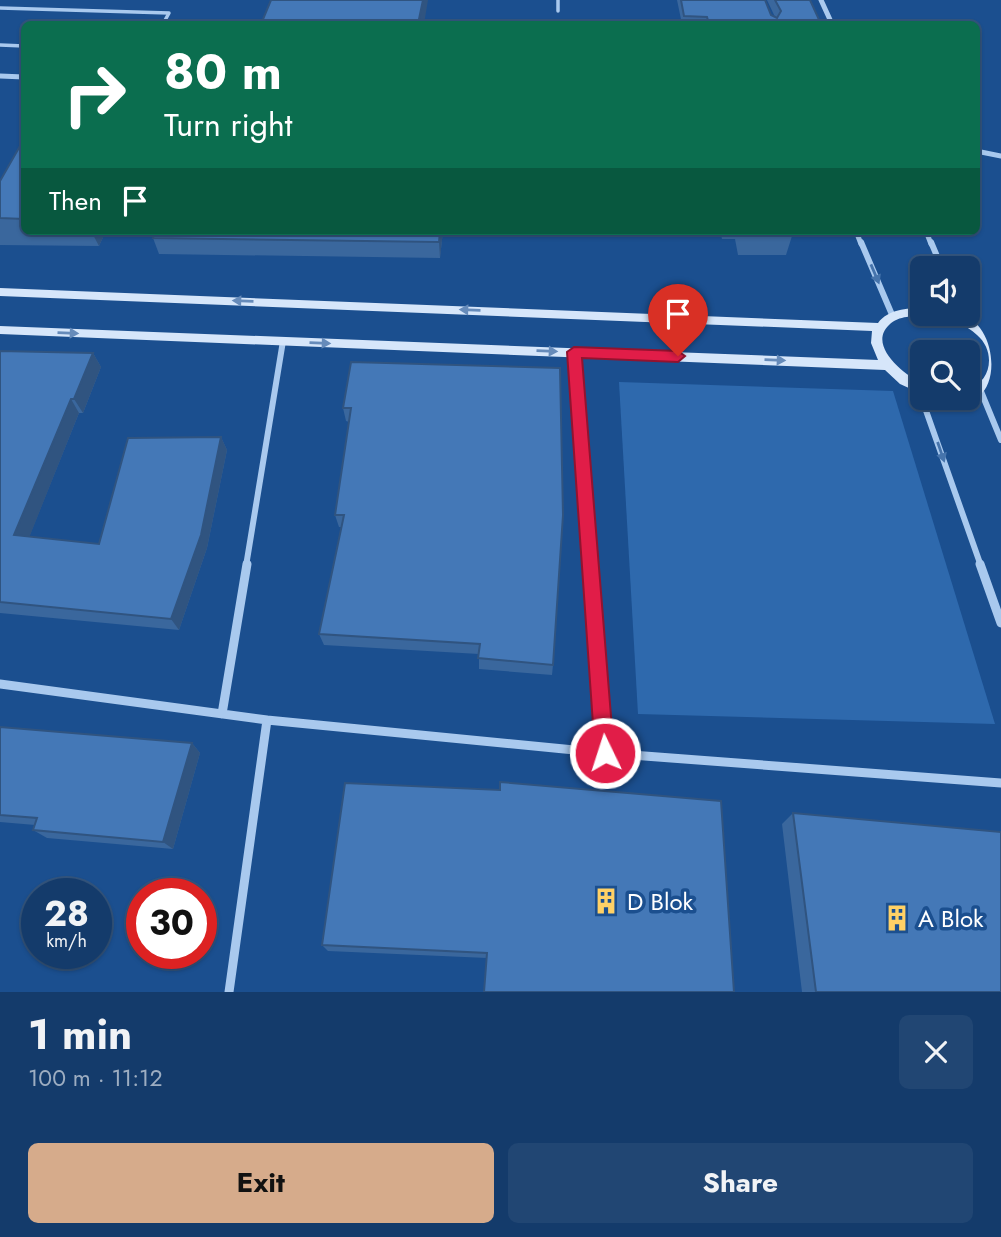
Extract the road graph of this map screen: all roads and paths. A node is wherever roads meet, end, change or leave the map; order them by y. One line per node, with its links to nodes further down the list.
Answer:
1 (558, 0): 4 (lane)
2 (821, 0): 6 (street)
3 (0, 8): 5 (lane)
4 (558, 11)
5 (165, 21)
6 (831, 21)
7 (0, 45): 8 (lane)
8 (21, 46)
9 (0, 76): 10 (street)
10 (21, 77)
11 (980, 152): 12 (street)
12 (1001, 156)
13 (858, 235): 18 (street, one-way to 18)
14 (928, 235): 15 (street)
15 (937, 256)
16 (0, 292): 20 (main road, one-way to 16)
17 (910, 311): 18 (main road)
18 (893, 317): 20 (main road)
19 (974, 326): 22 (main road)
20 (881, 327): 26 (main road)
21 (0, 330): 24 (main road, one-way to 24)
22 (984, 334): 23 (main road); 27 (main road)
23 (1001, 334)
24 (283, 341): 25 (main road, one-way to 25); 35 (street)
25 (574, 352): 26 (main road, one-way to 26); 37 (street)
26 (886, 365): 28 (main road)
27 (999, 375): 29 (main road)
28 (910, 383)
29 (980, 389)
30 (980, 403): 32 (street)
31 (928, 410): 33 (street, one-way to 33)
32 (1001, 440)
33 (1001, 623)
34 (0, 684): 35 (street)
35 (222, 714): 36 (street)
36 (267, 720): 37 (street); 39 (street)
37 (605, 753): 38 (street)
38 (1001, 783)
39 (229, 992)

